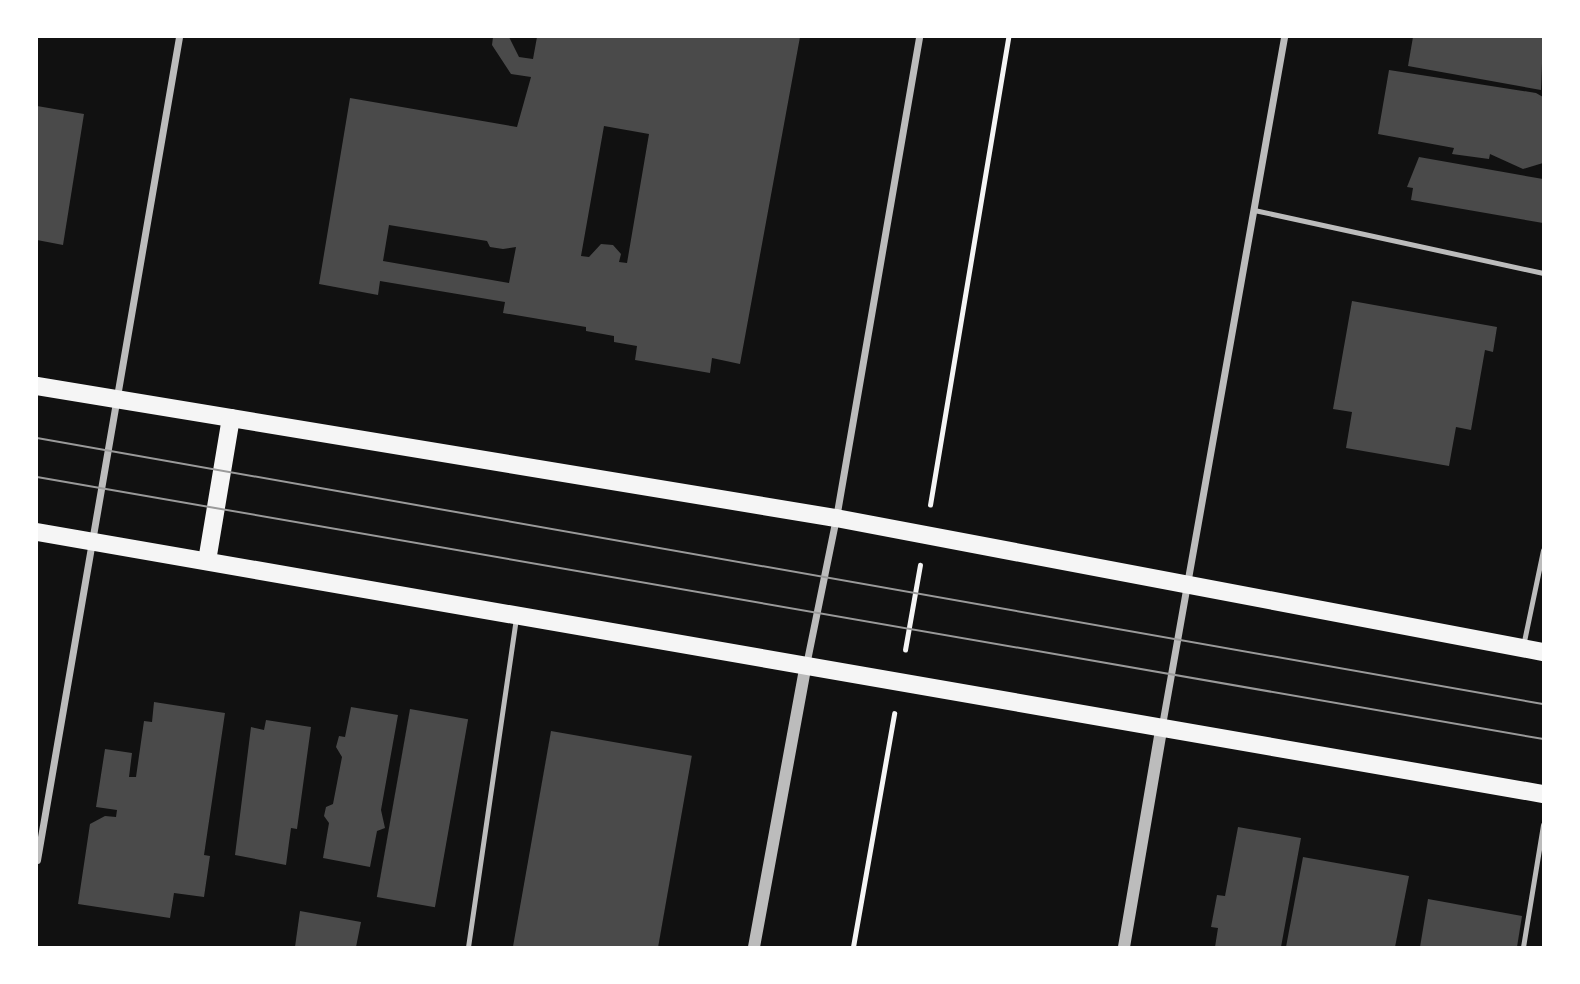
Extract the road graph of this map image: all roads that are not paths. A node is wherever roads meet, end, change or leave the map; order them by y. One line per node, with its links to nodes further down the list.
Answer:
1 (179, 37): 7 (street)
2 (919, 37): 9 (street)
3 (1284, 37): 4 (street)
4 (1254, 210): 5 (lane); 14 (street)
5 (1543, 273)
6 (37, 386): 7 (main road)
7 (114, 399): 8 (main road); 11 (street)
8 (231, 418): 9 (main road); 13 (main road)
9 (836, 518): 14 (main road); 18 (street)
10 (37, 532): 11 (main road)
11 (90, 541): 13 (main road); 22 (street)
12 (1543, 550): 16 (lane)
13 (206, 561): 15 (main road)
14 (1187, 584): 16 (main road); 19 (street)
15 (516, 615): 18 (main road); 23 (lane)
16 (1523, 649): 17 (main road)
17 (1543, 652)
18 (806, 665): 19 (main road); 24 (street)
19 (1162, 725): 20 (main road); 25 (street)
20 (1543, 794)
21 (1543, 825): 26 (lane)
22 (37, 860)
23 (468, 947)
24 (754, 947)
25 (1124, 947)
26 (1523, 947)

